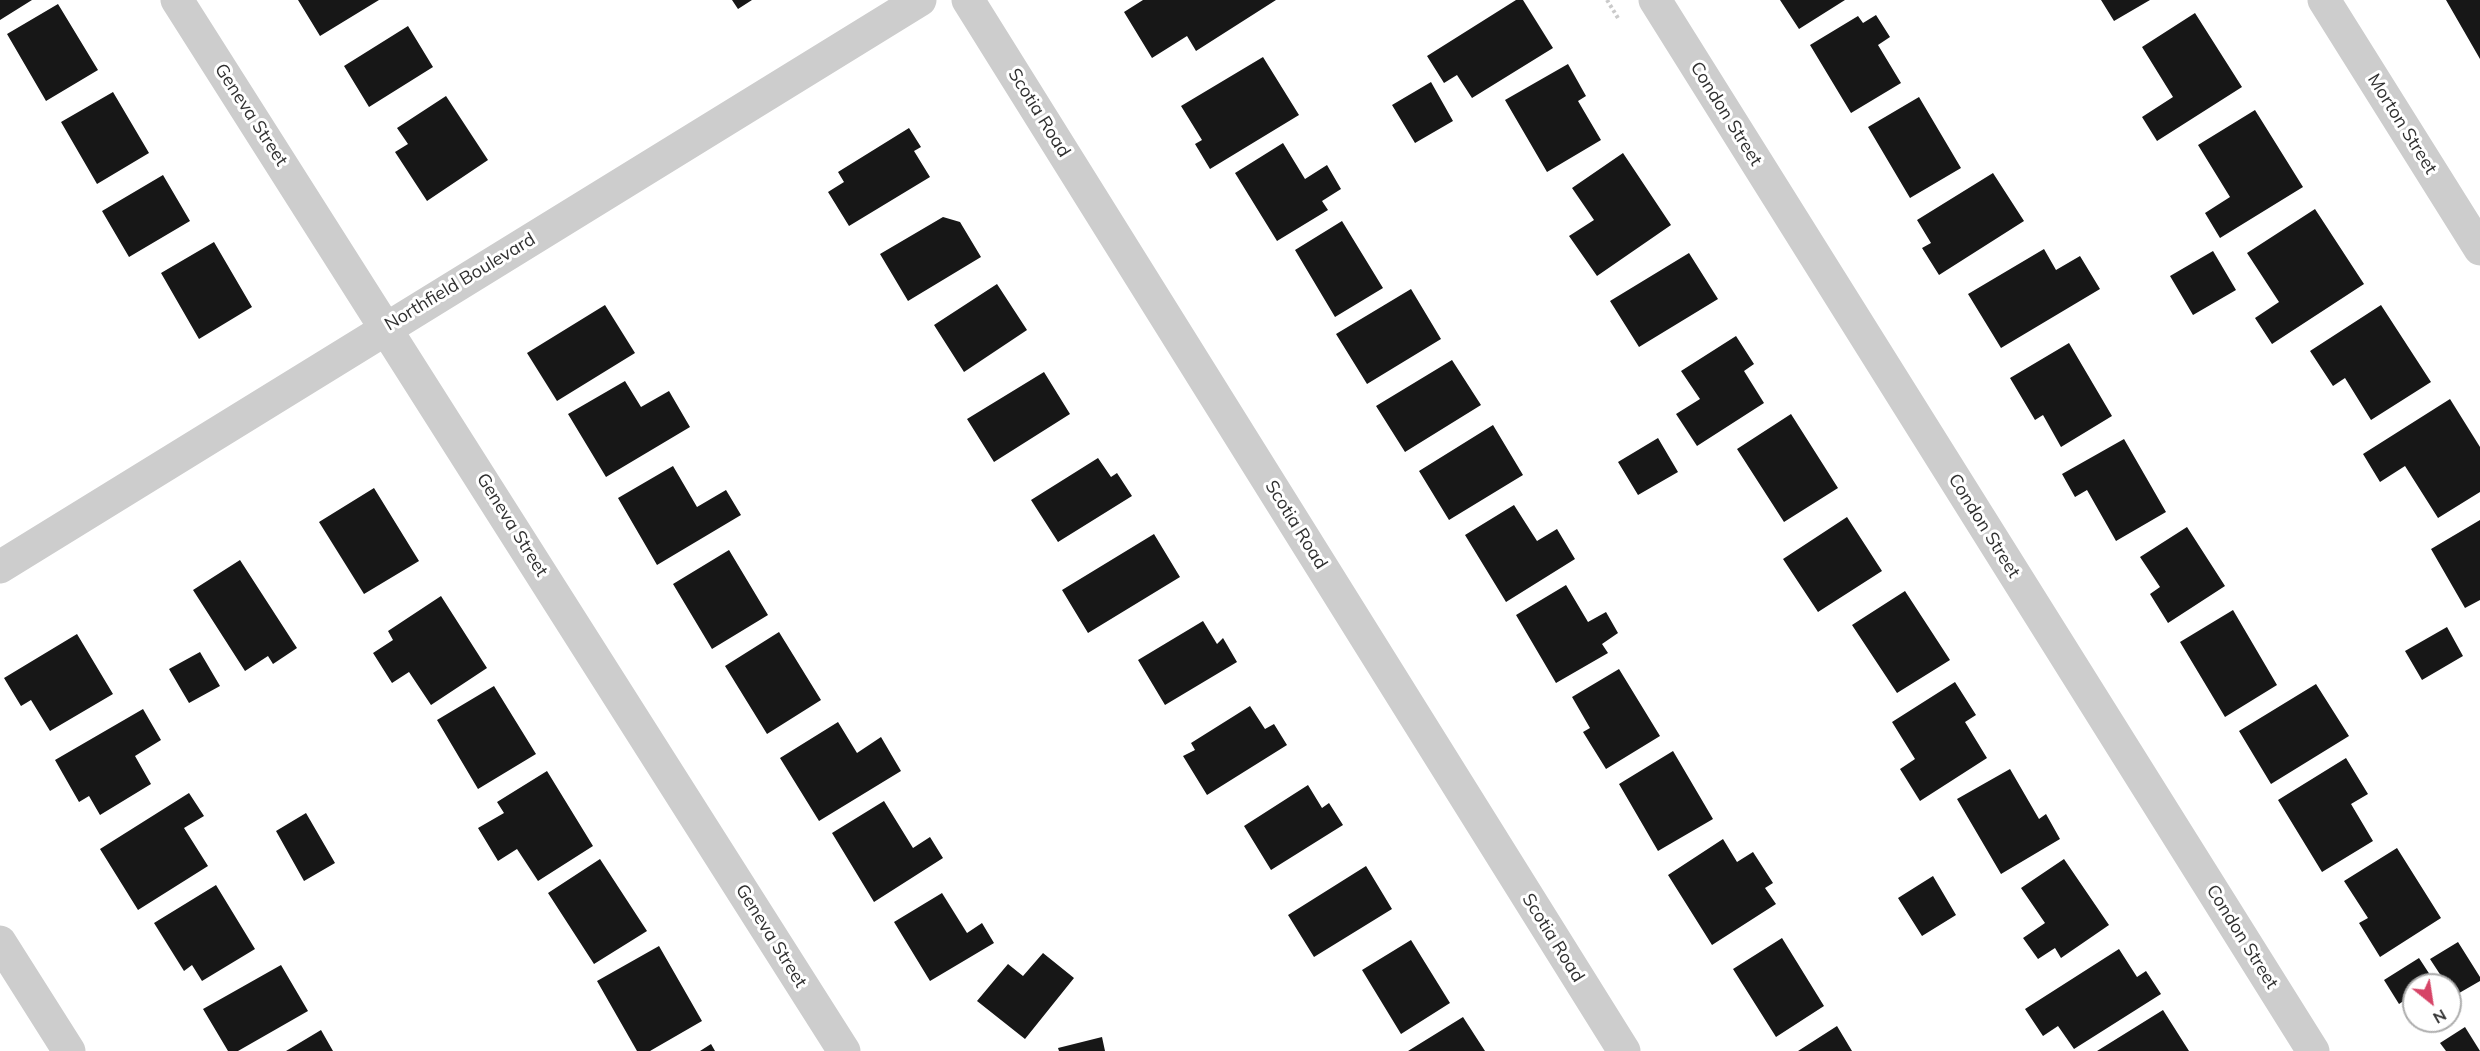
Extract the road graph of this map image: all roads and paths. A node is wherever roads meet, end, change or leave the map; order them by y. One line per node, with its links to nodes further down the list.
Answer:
1 (177, 0): 7 (street, Geneva Street)
2 (920, 0): 7 (street, Northfield Boulevard)
3 (968, 0): 12 (street, Scotia Road)
4 (1655, 0): 13 (street, Condon Street)
5 (2324, 0): 6 (street, Morton Street)
6 (2480, 249)
7 (386, 327): 8 (street, Northfield Boulevard); 11 (street, Geneva Street)
8 (0, 567)
9 (0, 942): 10 (street)
10 (69, 1051)
11 (844, 1051)
12 (1624, 1051)
13 (2313, 1051)

